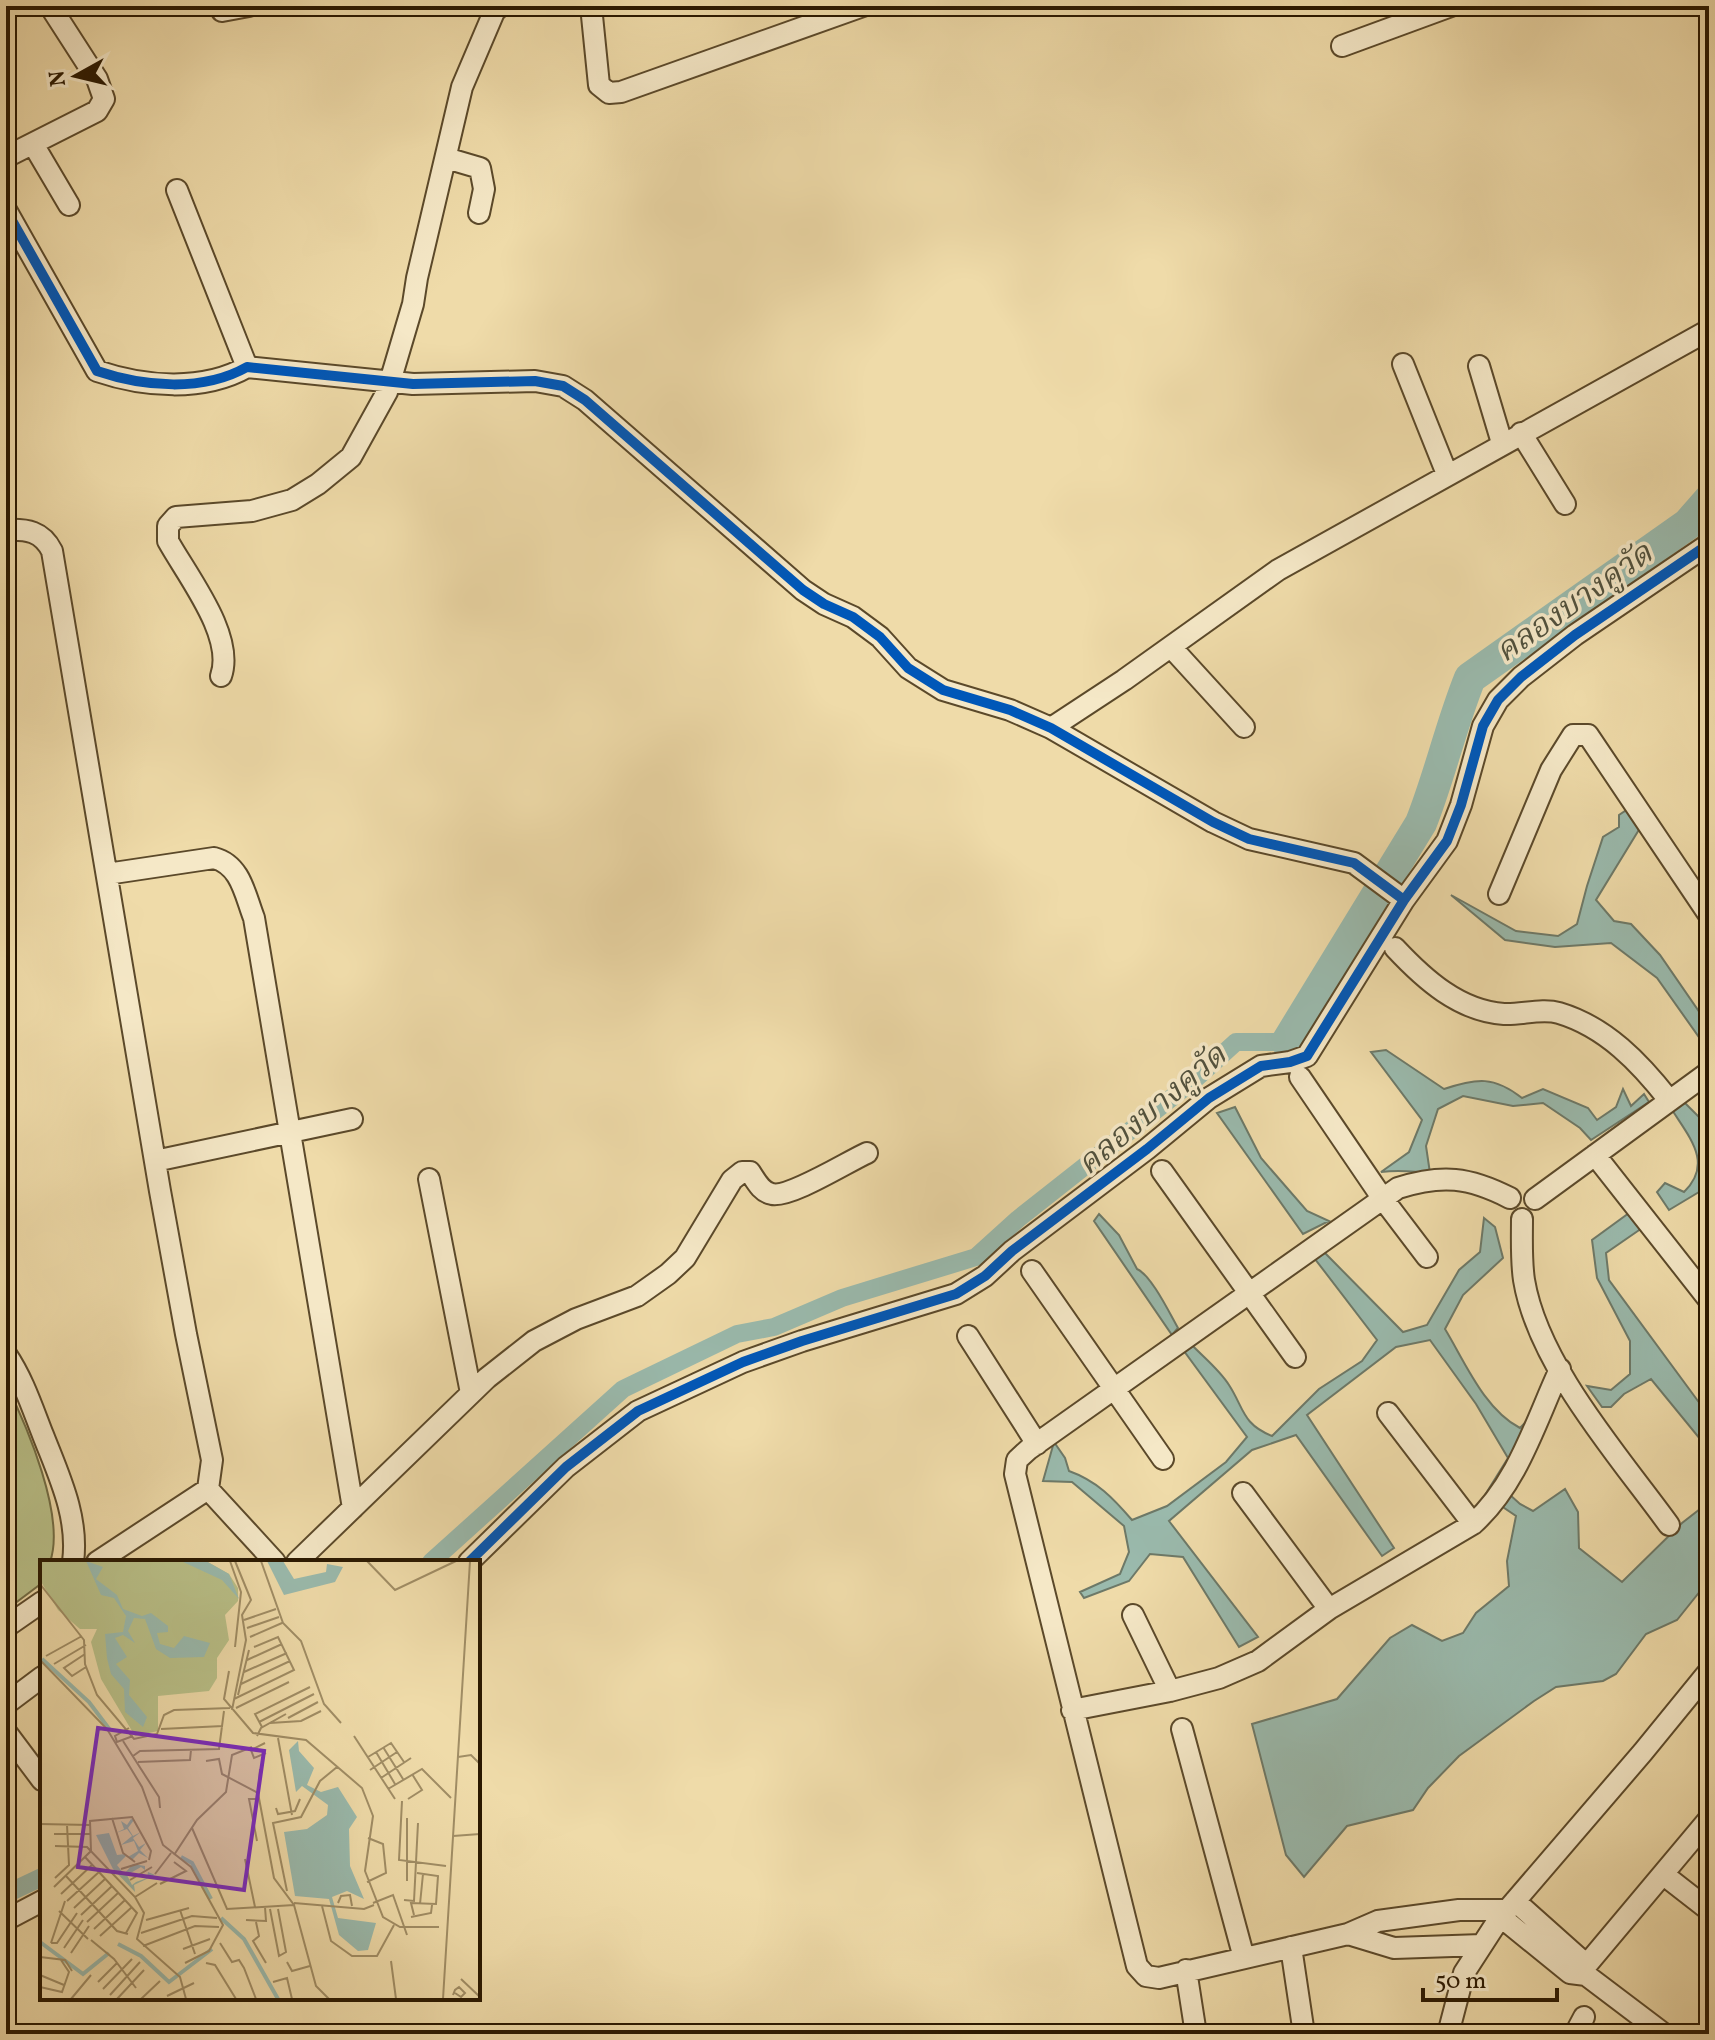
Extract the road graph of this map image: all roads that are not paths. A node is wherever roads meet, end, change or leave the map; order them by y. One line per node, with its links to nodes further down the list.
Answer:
1 (50, 6): 9 (street)
2 (249, 6): 7 (street)
3 (500, 6): 11 (street)
4 (591, 6): 5 (street)
5 (863, 6)
6 (1451, 6): 8 (street)
7 (222, 11)
8 (1342, 46)
9 (33, 144): 10 (street); 13 (street)
10 (6, 157)
11 (446, 158): 15 (street); 20 (street)
12 (177, 190): 19 (street)
13 (69, 205)
14 (6, 210): 19 (street)
15 (479, 213)
16 (1709, 330): 21 (street)
17 (1403, 364): 23 (street)
18 (1479, 366): 22 (street)
19 (247, 367): 20 (street)
20 (389, 387): 28 (street); 30 (street)
21 (1521, 433): 22 (street); 24 (street)
22 (1502, 443): 23 (street)
23 (1447, 474): 27 (street)
24 (1565, 504)
25 (6, 530): 31 (street)
26 (1709, 544): 33 (street)
27 (1171, 647): 29 (street); 30 (street)
28 (221, 676)
29 (1244, 727)
30 (1051, 728): 33 (street)
31 (107, 874): 40 (street); 43 (street)
32 (1499, 894): 34 (street)
33 (1400, 897): 72 (street)
34 (1709, 915)
35 (1395, 948): 38 (street)
36 (1709, 1072): 38 (street)
37 (1300, 1077): 47 (street)
38 (1661, 1090): 42 (street)
39 (352, 1119): 40 (street)
40 (290, 1134): 43 (street); 65 (street)
41 (867, 1153): 59 (street)
42 (1595, 1155): 48 (street); 53 (street)
43 (155, 1161): 63 (street)
44 (1162, 1171): 52 (street)
45 (429, 1179): 59 (street)
46 (1510, 1198): 47 (street); 48 (street); 49 (street)
47 (1383, 1199): 50 (street); 52 (street)
48 (1535, 1199): 49 (street)
49 (1522, 1219): 57 (street)
50 (1427, 1257)
51 (1032, 1271): 58 (street)
52 (1248, 1292): 56 (street); 58 (street)
53 (1709, 1300)
54 (968, 1336): 61 (street)
55 (6, 1354): 68 (street)
56 (1295, 1357)
57 (1560, 1369): 66 (street); 67 (street)
58 (1113, 1391): 61 (street); 62 (street)
59 (471, 1393): 65 (street)
60 (1388, 1413): 66 (street)
61 (1037, 1444): 81 (street)
62 (1163, 1459)
63 (208, 1489): 69 (street); 70 (street)
64 (1243, 1493): 74 (street)
65 (353, 1508): 71 (street)
66 (1473, 1524): 74 (street)
67 (1669, 1525)
68 (73, 1560)
69 (100, 1560)
70 (273, 1560)
71 (299, 1560)
72 (471, 1560)
73 (40, 1606): 76 (street)
74 (1329, 1609): 79 (street)
75 (1133, 1615): 79 (street)
76 (6, 1627)
77 (1709, 1671): 88 (street)
78 (40, 1678): 80 (street)
79 (1170, 1691): 81 (street)
80 (6, 1704)
81 (1072, 1710): 95 (street)
82 (1182, 1729): 94 (street)
83 (6, 1732): 84 (street)
84 (40, 1777)
85 (1709, 1819): 86 (street)
86 (1664, 1875): 89 (street); 96 (street)
87 (40, 1902): 90 (street)
88 (1508, 1910): 91 (street); 92 (street); 96 (street)
89 (1709, 1910)
90 (6, 1920)
91 (1348, 1934): 92 (street); 93 (street)
92 (1482, 1945): 99 (street)
93 (1291, 1947): 94 (street); 98 (street)
94 (1244, 1958): 95 (street)
95 (1186, 1970): 97 (street)
96 (1583, 1972): 100 (street)
97 (1196, 2034)
98 (1304, 2034)
99 (1448, 2034)
100 (1664, 2034)

